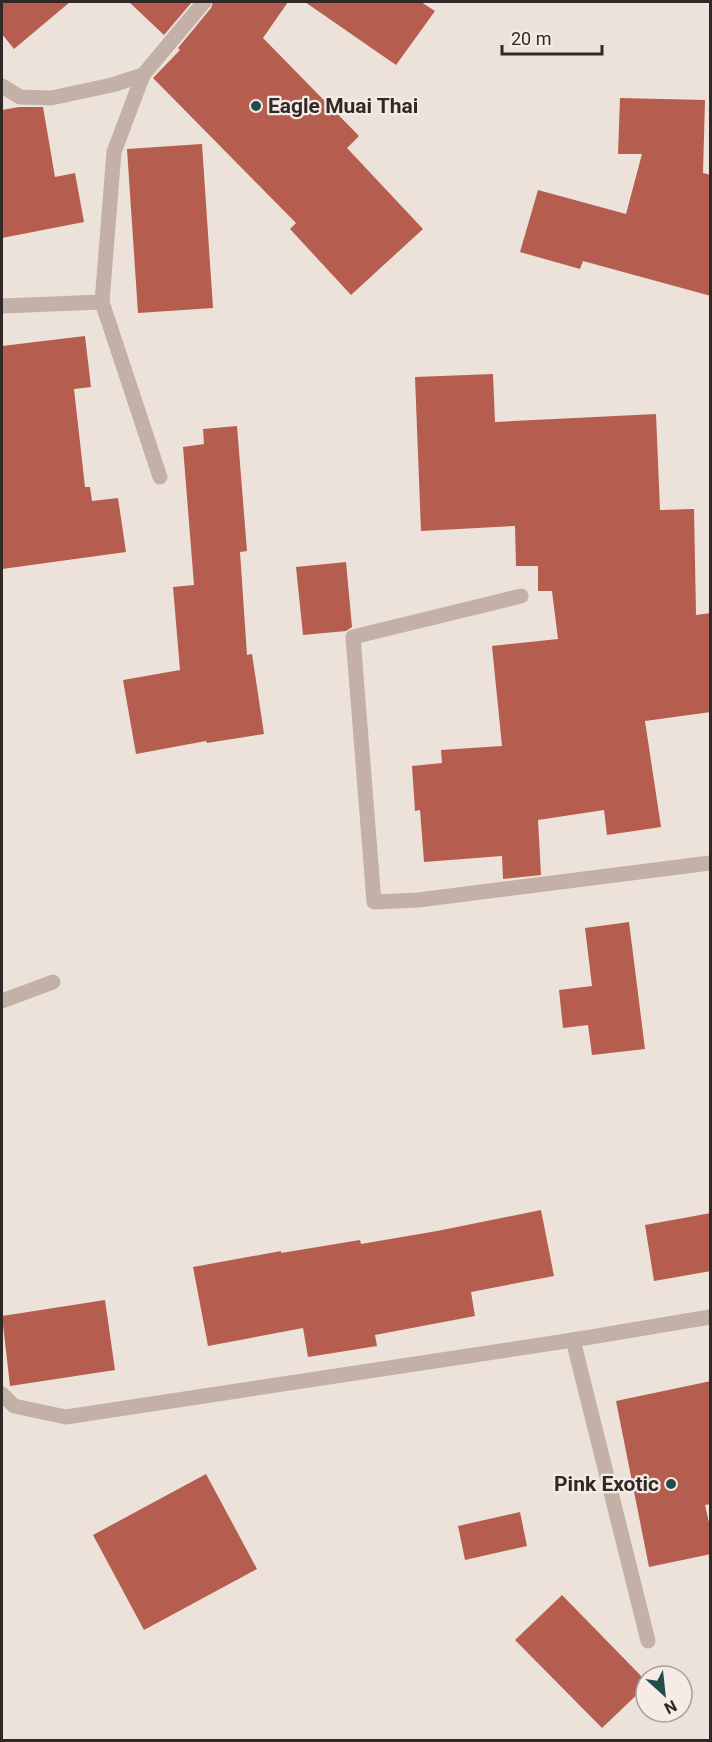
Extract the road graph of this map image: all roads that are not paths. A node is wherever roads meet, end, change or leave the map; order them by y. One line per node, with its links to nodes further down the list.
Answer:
1 (204, 2): 2 (street)
2 (143, 75): 3 (street); 4 (street)
3 (2, 86)
4 (102, 302): 5 (street); 6 (street)
5 (2, 306)
6 (160, 477)
7 (521, 596): 8 (street)
8 (711, 863)
9 (54, 982): 10 (street)
10 (2, 1001)
11 (711, 1317): 12 (street)
12 (573, 1340): 13 (street); 14 (street)
13 (2, 1394)
14 (648, 1641)

